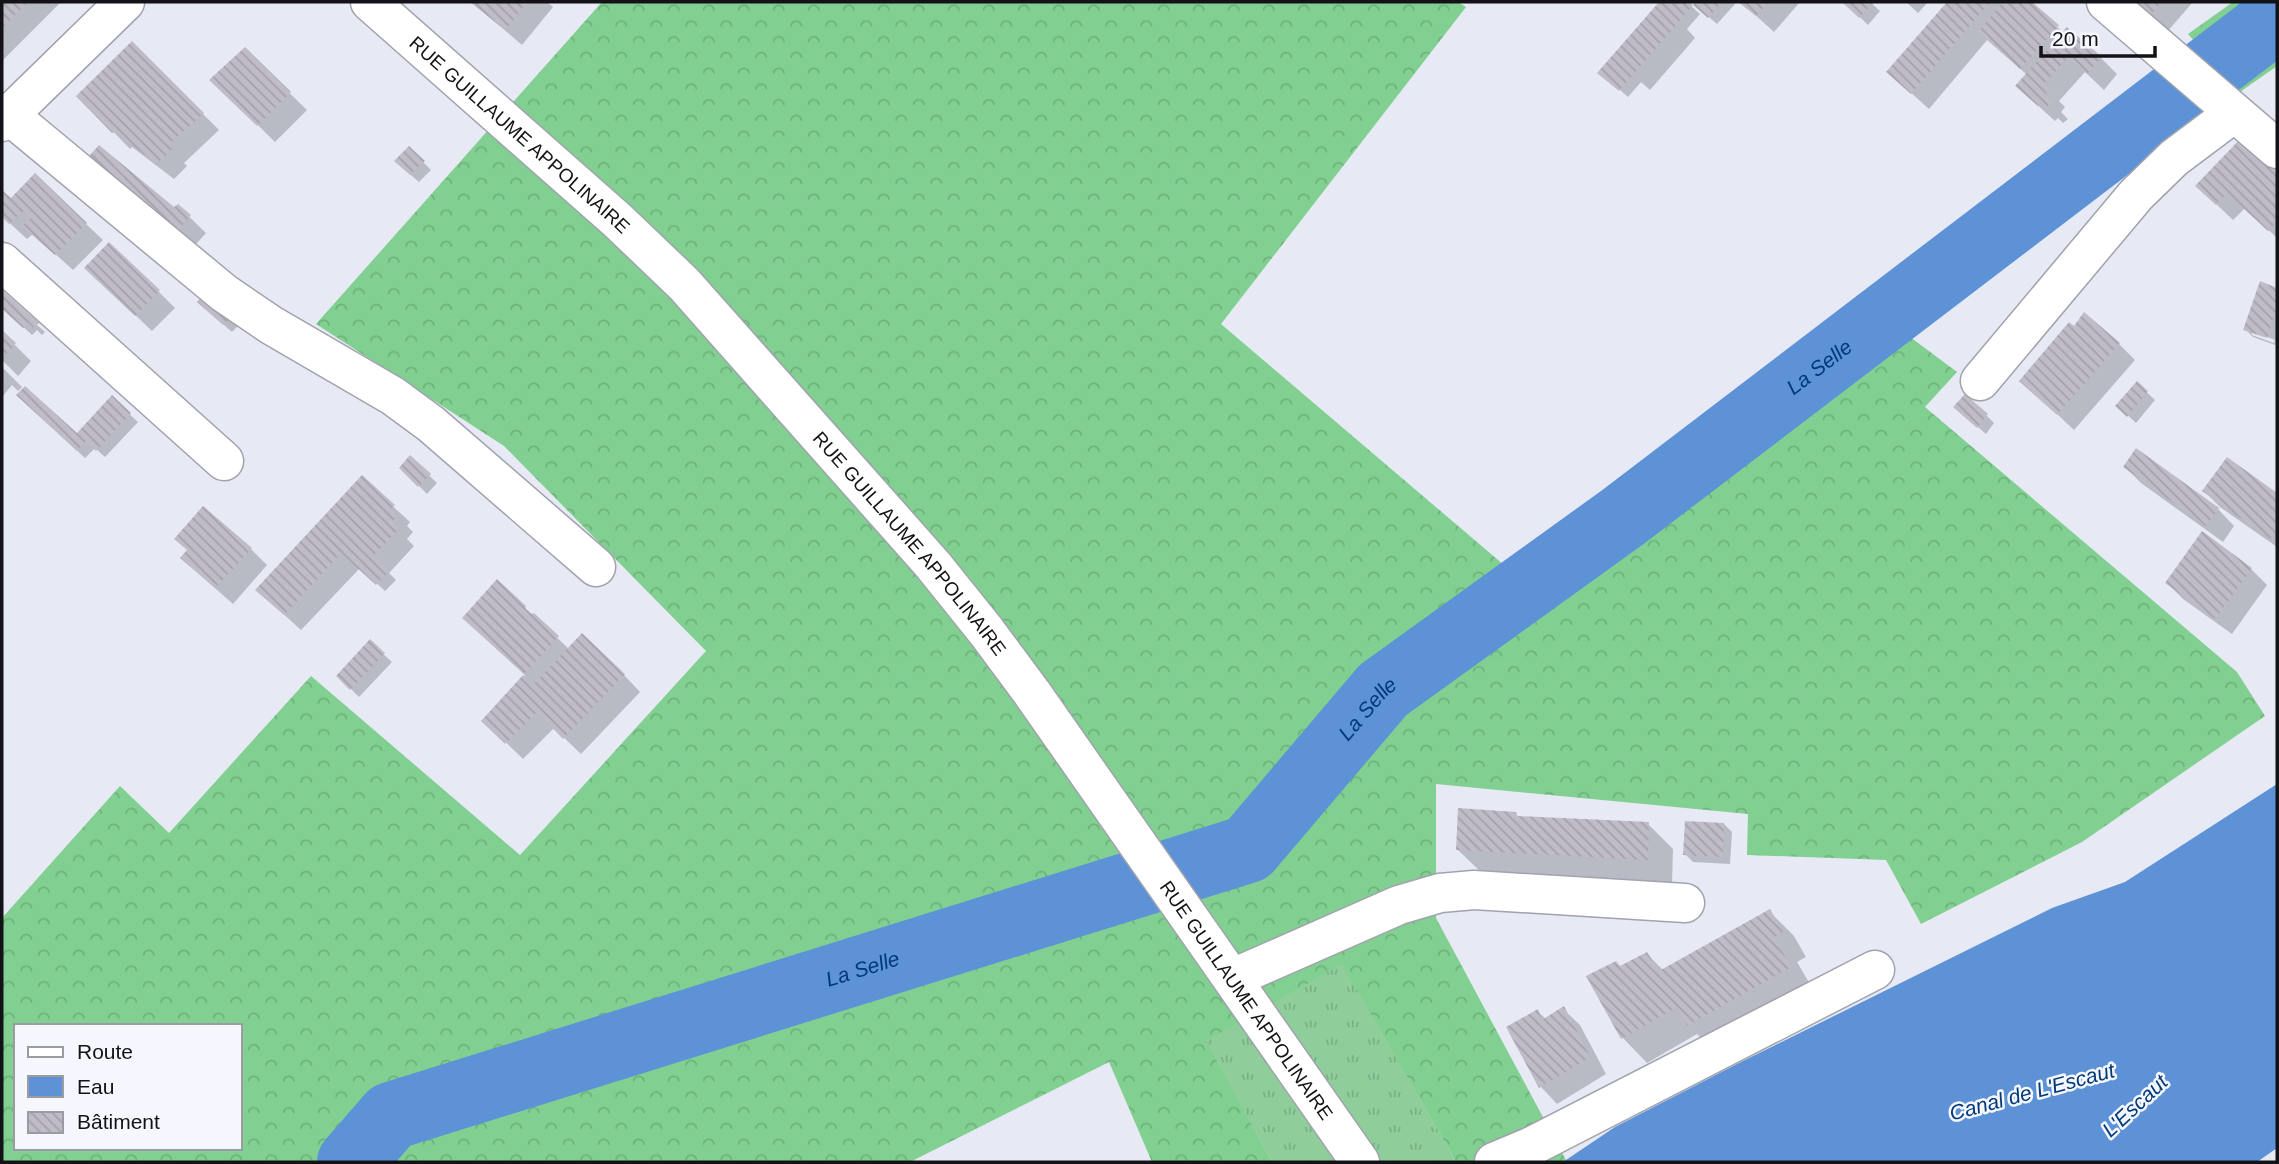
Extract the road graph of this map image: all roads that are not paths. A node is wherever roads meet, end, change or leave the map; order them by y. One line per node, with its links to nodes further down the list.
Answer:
1 (125, 2): 5 (street)
2 (370, 2): 13 (street, RUE GUILLAUME APPOLINAIRE)
3 (2106, 2): 4 (street)
4 (2234, 113): 6 (street); 8 (street)
5 (6, 118): 10 (street)
6 (2277, 149)
7 (2, 262): 9 (street)
8 (1980, 381)
9 (224, 461)
10 (596, 566)
11 (1685, 903): 13 (street)
12 (1875, 970): 15 (street)
13 (1233, 978): 14 (street, RUE GUILLAUME APPOLINAIRE)
14 (1360, 1162)
15 (1494, 1162)

